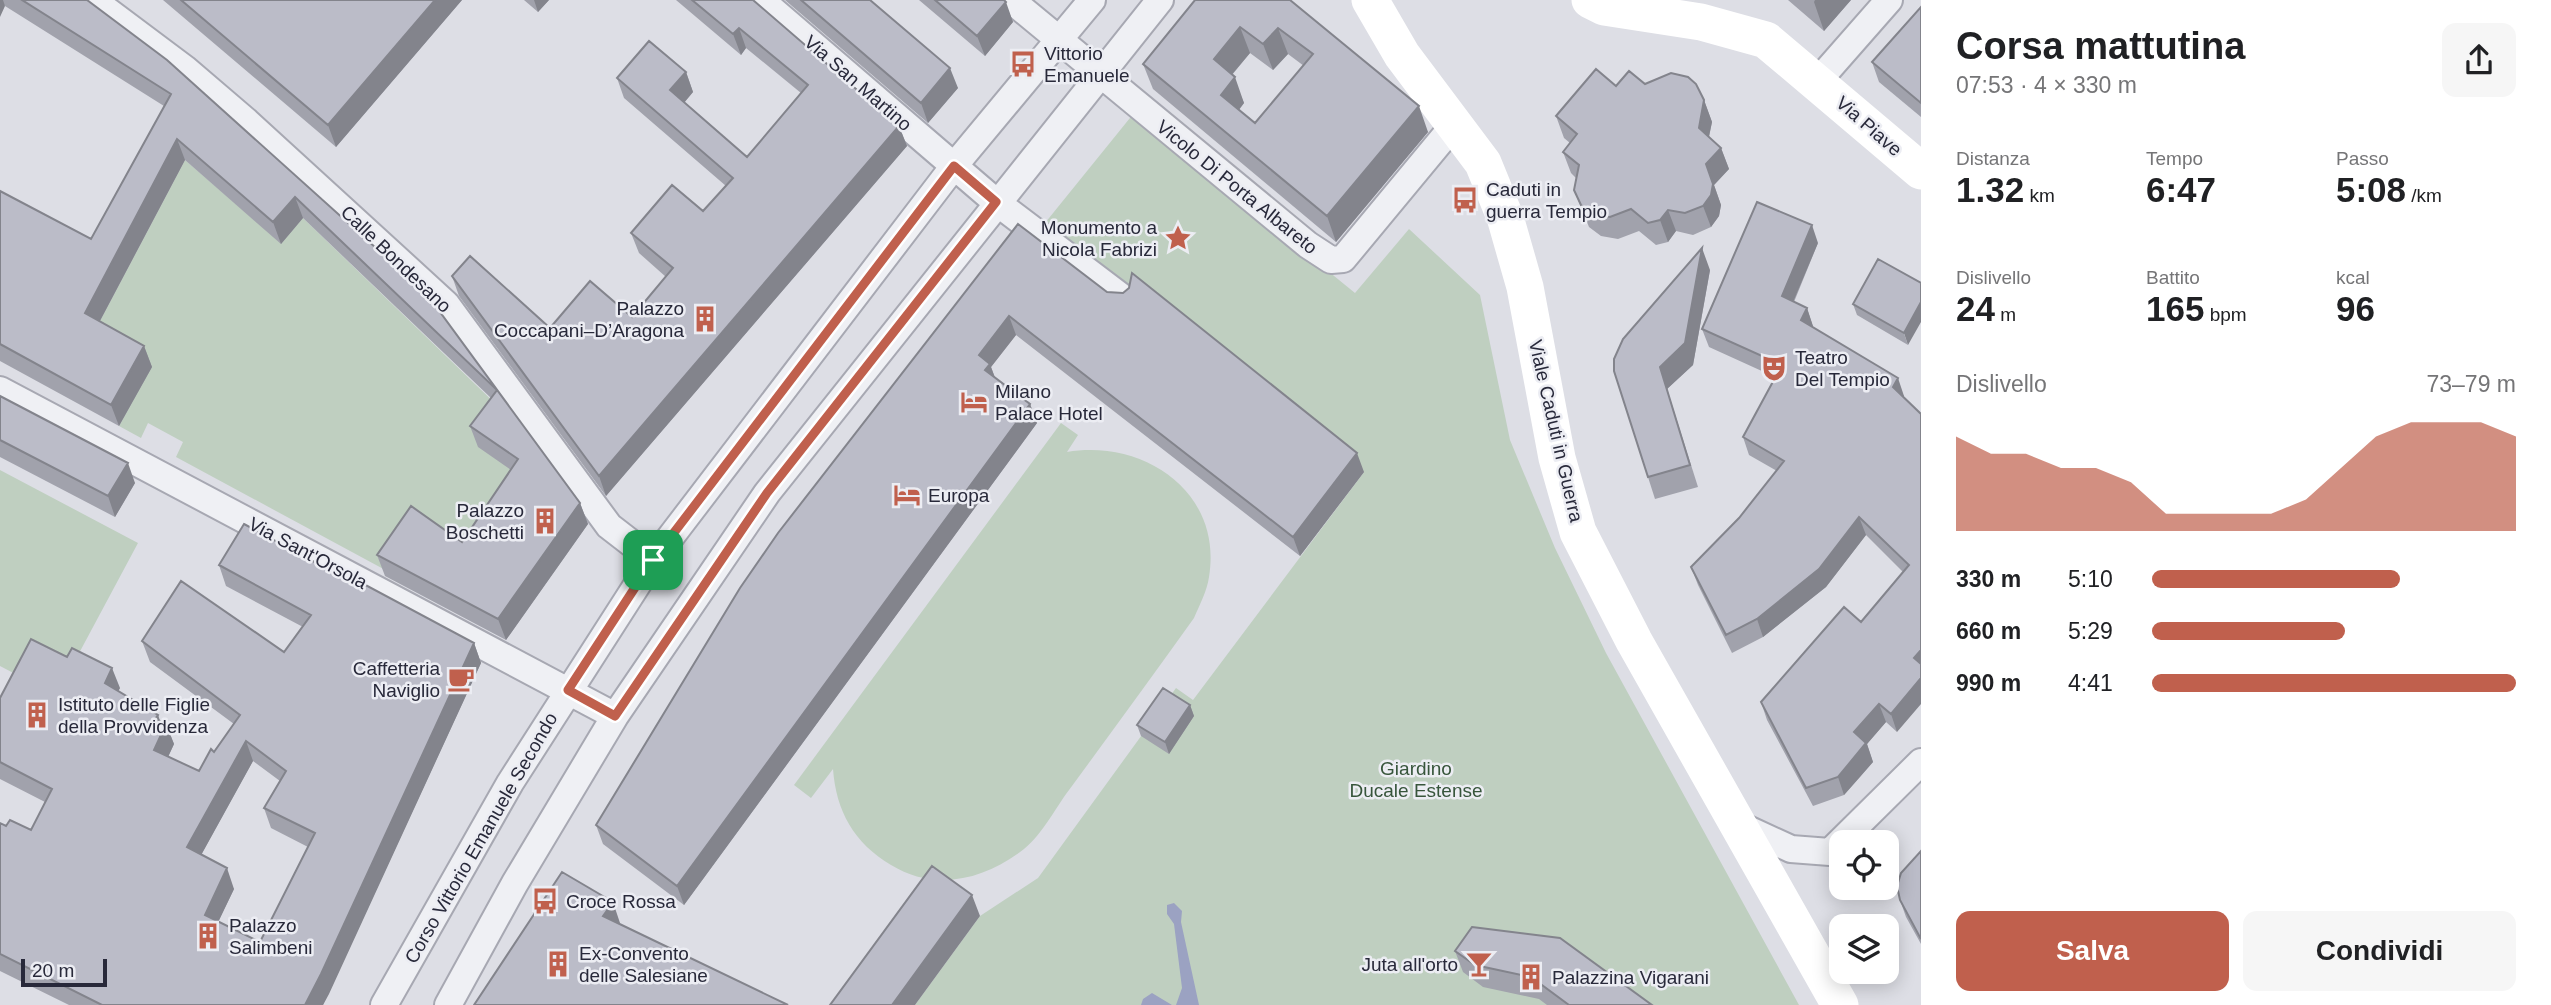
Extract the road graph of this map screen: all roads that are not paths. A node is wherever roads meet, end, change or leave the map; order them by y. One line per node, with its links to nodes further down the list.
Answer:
1 (93, 0): 18 (street, Calle Bondesano)
2 (761, 0): 13 (street, Via San Martino)
3 (1010, 0): 9 (street)
4 (1092, 0): 9 (street, Corso Vittorio Emanuele Secondo)
5 (1160, 0): 10 (street)
6 (1370, 0): 12 (main road, Viale Caduti in Guerra)
7 (1590, 0): 11 (main road, Via Piave)
8 (1889, 0): 11 (street)
9 (1057, 40): 10 (street); 13 (street, Corso Vittorio Emanuele Secondo)
10 (1098, 74): 12 (street, Vicolo Di Porta Albareto); 15 (street)
11 (1817, 82): 14 (main road, Via Piave)
12 (1454, 125): 22 (main road, Viale Caduti in Guerra)
13 (954, 166): 15 (street); 18 (street, Corso Vittorio Emanuele Secondo)
14 (1921, 171)
15 (996, 202): 16 (street); 20 (street)
16 (1123, 298)
17 (0, 390): 19 (street, Via Sant'Orsola)
18 (653, 560): 19 (street, Corso Vittorio Emanuele Secondo)
19 (568, 690): 20 (street, Via Sant'Orsola); 23 (street, Corso Vittorio Emanuele Secondo)
20 (615, 716): 24 (street)
21 (1921, 762): 22 (street)
22 (1741, 826): 25 (main road, Viale Caduti in Guerra)
23 (384, 1005)
24 (448, 1005)
25 (1840, 1005)

